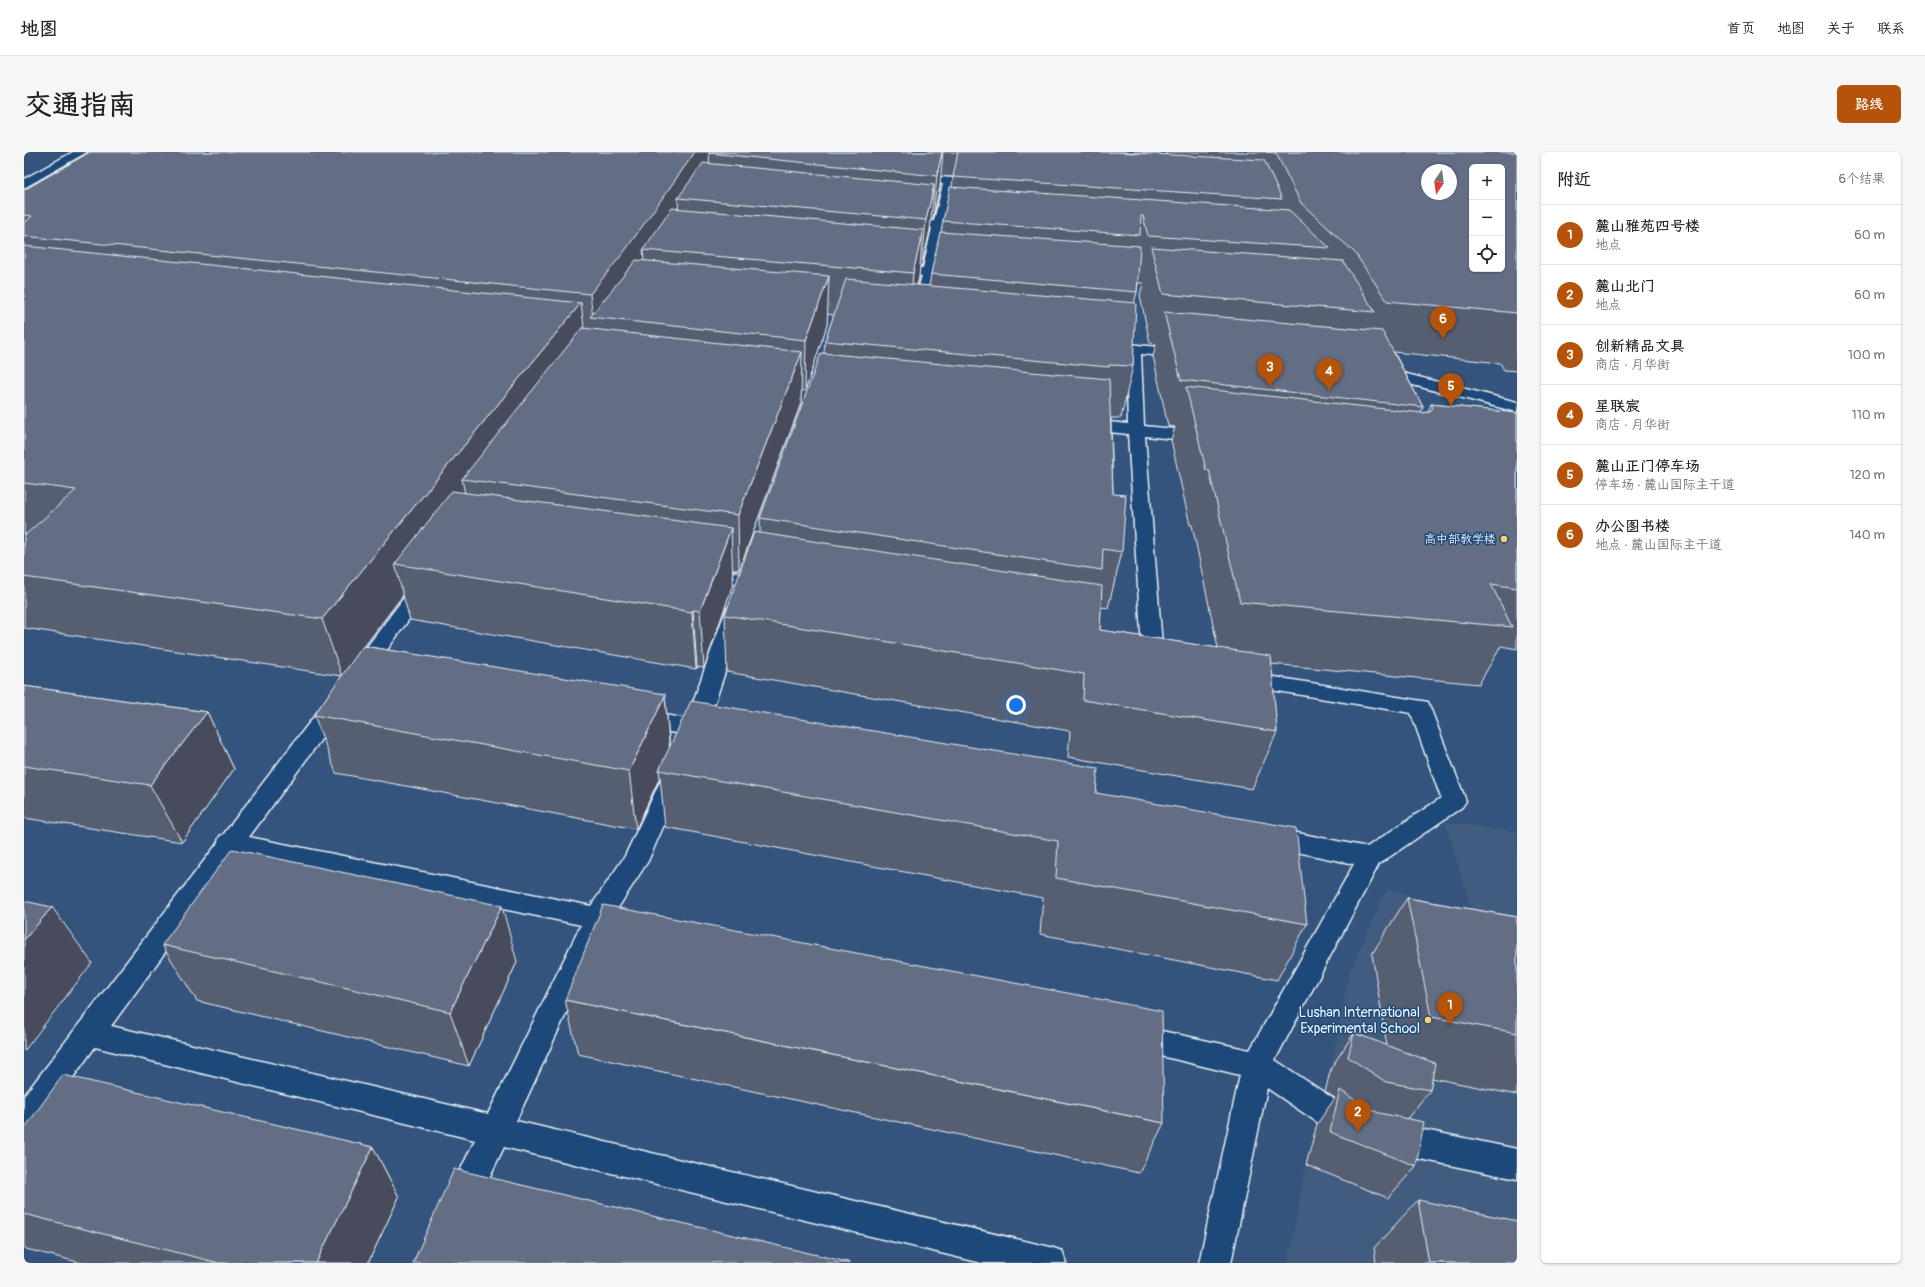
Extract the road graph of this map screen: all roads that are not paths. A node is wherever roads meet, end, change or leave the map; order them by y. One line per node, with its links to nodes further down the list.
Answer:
1 (80, 152): 5 (street)
2 (902, 177): 3 (street)
3 (948, 181): 4 (street); 7 (street)
4 (995, 183)
5 (24, 184)
6 (891, 221): 7 (street)
7 (939, 226): 8 (street); 10 (street)
8 (986, 229)
9 (882, 268): 10 (street)
10 (929, 273): 11 (street); 12 (street)
11 (976, 276)
12 (923, 300)
13 (1102, 345): 14 (street)
14 (1133, 348): 15 (street); 19 (street)
15 (1196, 354)
16 (1366, 367): 17 (street)
17 (1517, 407)
18 (1064, 422): 19 (street)
19 (1136, 429): 20 (street); 25 (street)
20 (1221, 439)
21 (435, 570): 26 (street)
22 (684, 571): 23 (street)
23 (749, 572): 24 (street); 31 (street)
24 (786, 586)
25 (1177, 668)
26 (360, 670): 27 (street); 33 (street)
27 (384, 674)
28 (1224, 676): 34 (street)
29 (618, 715): 31 (street)
30 (727, 734): 31 (street)
31 (688, 745): 35 (street)
32 (1244, 833): 34 (street)
33 (229, 843): 35 (street); 38 (street)
34 (1370, 857): 39 (street)
35 (598, 917): 36 (street); 41 (street)
36 (652, 929)
37 (1110, 1032): 39 (street)
38 (89, 1033): 40 (street); 41 (street)
39 (1257, 1065): 42 (street); 45 (street)
40 (24, 1120)
41 (496, 1131): 43 (street); 44 (street)
42 (1517, 1164)
43 (452, 1221)
44 (1050, 1263)
45 (1215, 1263)

